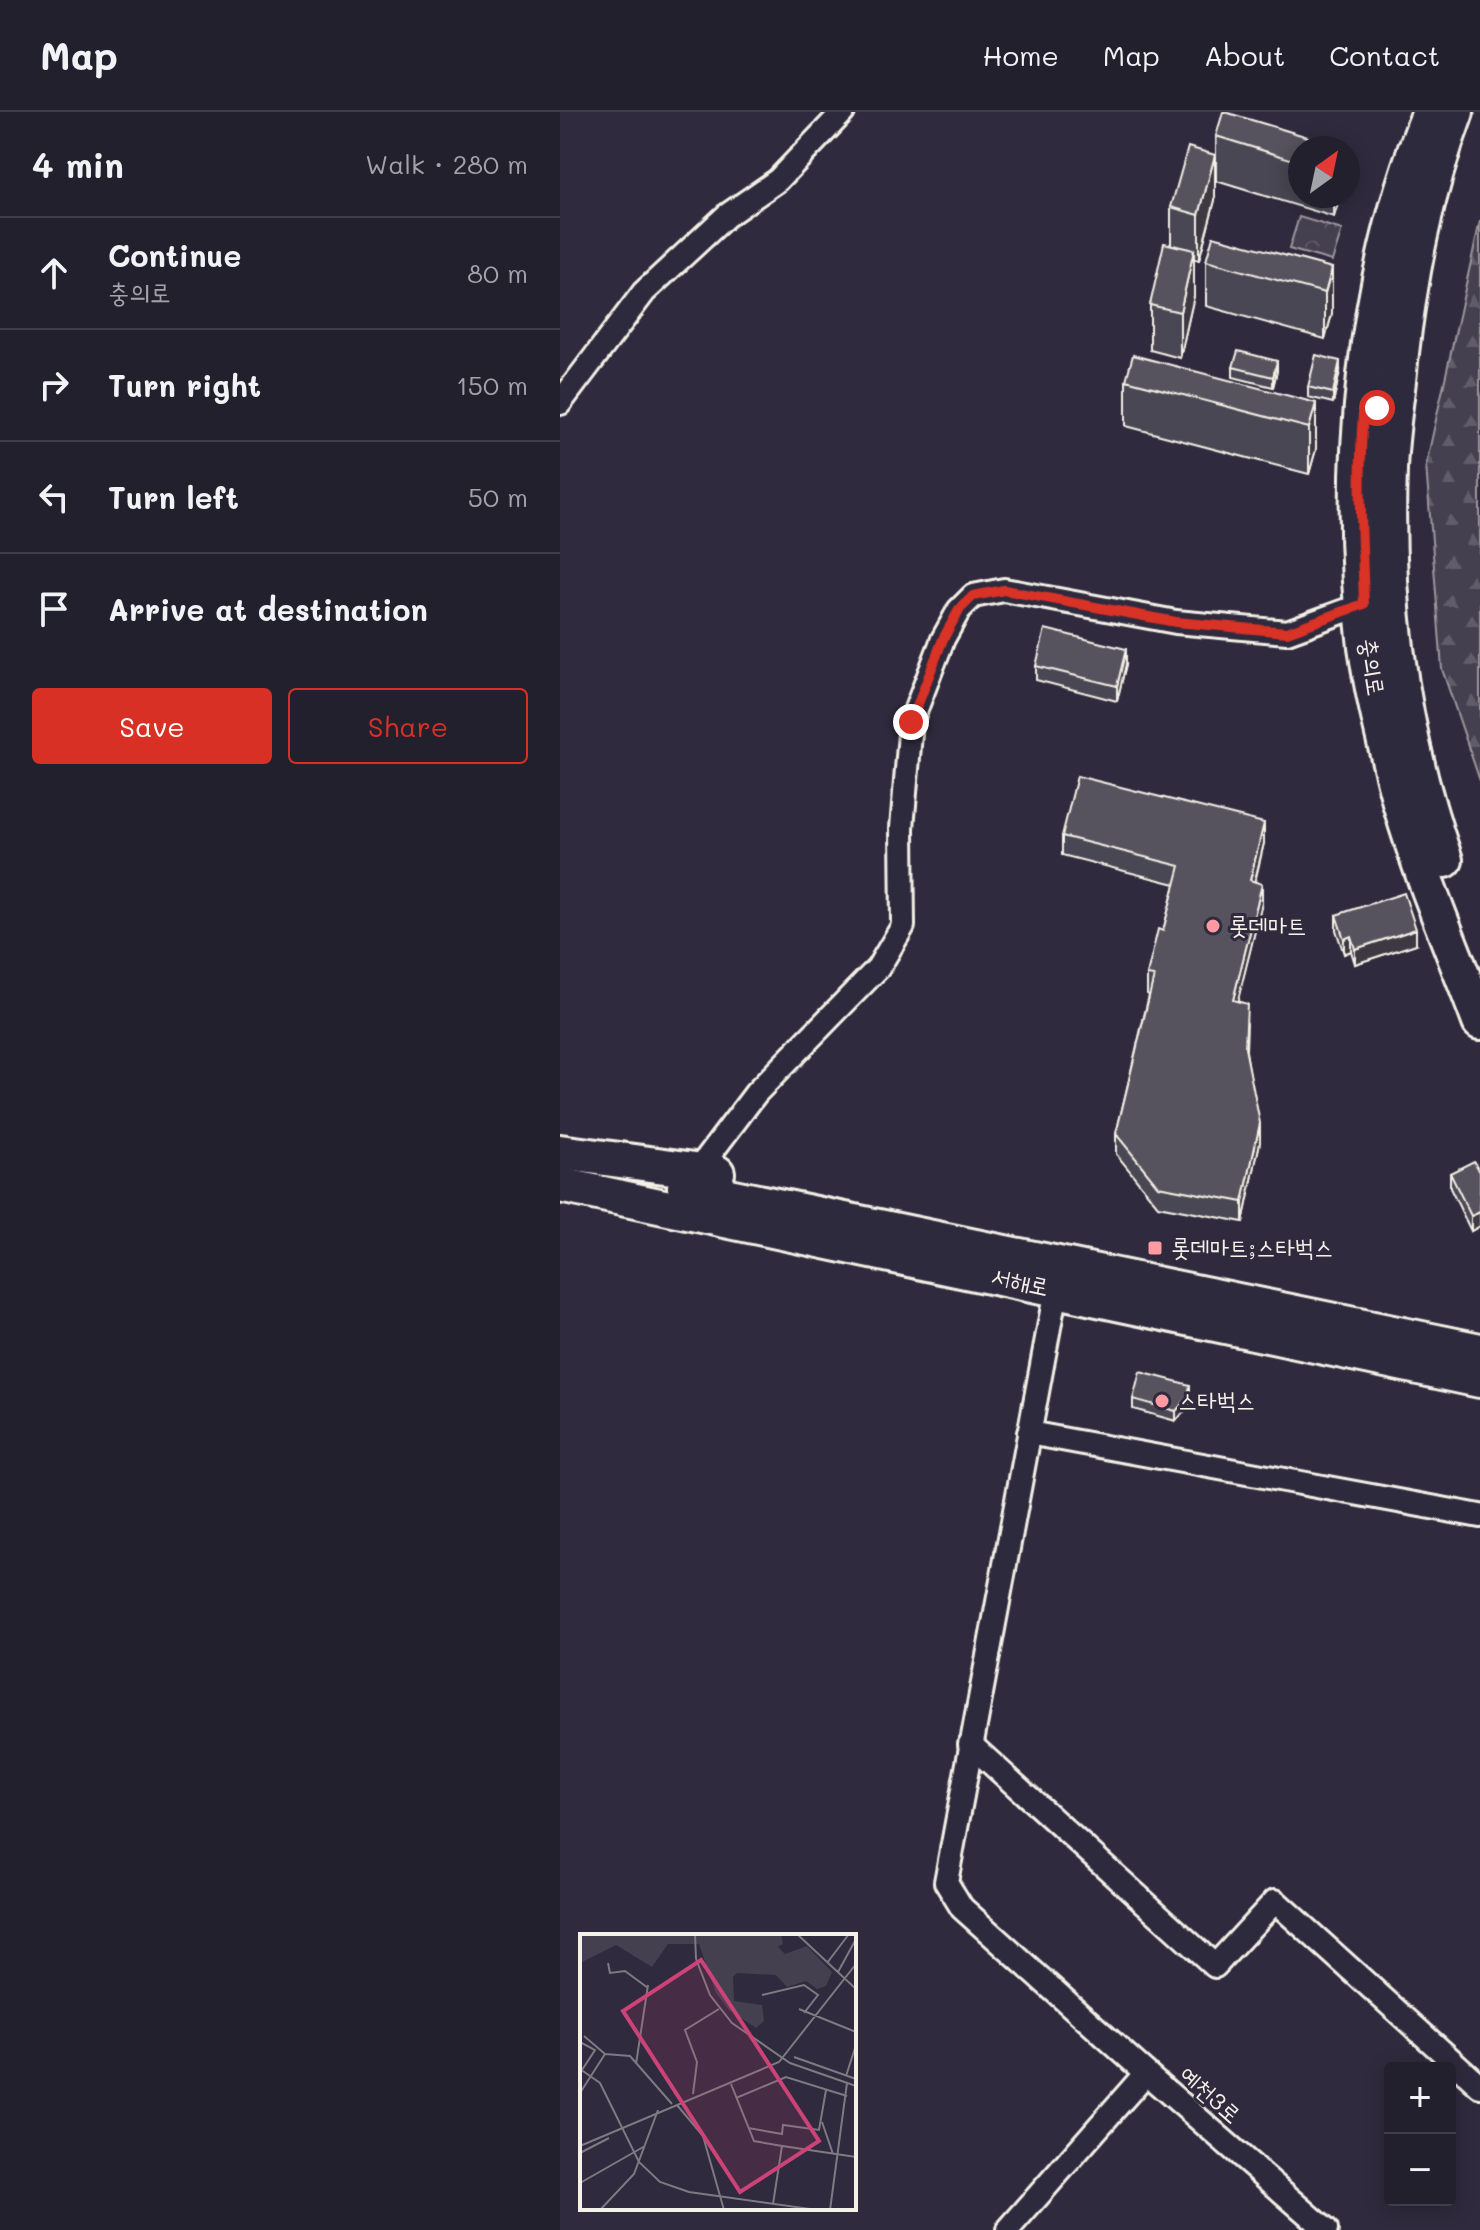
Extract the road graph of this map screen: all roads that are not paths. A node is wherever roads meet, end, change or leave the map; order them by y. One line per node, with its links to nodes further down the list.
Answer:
1 (843, 112): 4 (street)
2 (1430, 112): 5 (main road, 충의로)
3 (1456, 112): 5 (main road, 충의로)
4 (560, 403)
5 (1378, 415): 6 (main road, 충의로); 7 (main road, 충의로)
6 (1364, 604): 8 (main road, 충의로); 11 (street)
7 (1480, 958)
8 (1480, 1022)
9 (560, 1152): 11 (main road)
10 (560, 1161): 13 (main road, 서해로)
11 (698, 1170): 13 (main road)
12 (560, 1185): 13 (main road, 서해로)
13 (1059, 1278): 14 (main road, 서해로); 15 (main road, 서해로); 18 (street)
14 (1480, 1351)
15 (1388, 1363): 16 (main road, 서해로); 17 (main road)
16 (1480, 1380)
17 (1480, 1395)
18 (1029, 1433): 19 (street); 20 (street)
19 (1480, 1516)
20 (970, 1744): 21 (street); 22 (street)
21 (1146, 2073): 23 (street, 예천3로); 24 (street, 예천3로)
22 (1480, 2086)
23 (1008, 2230)
24 (1326, 2230)

